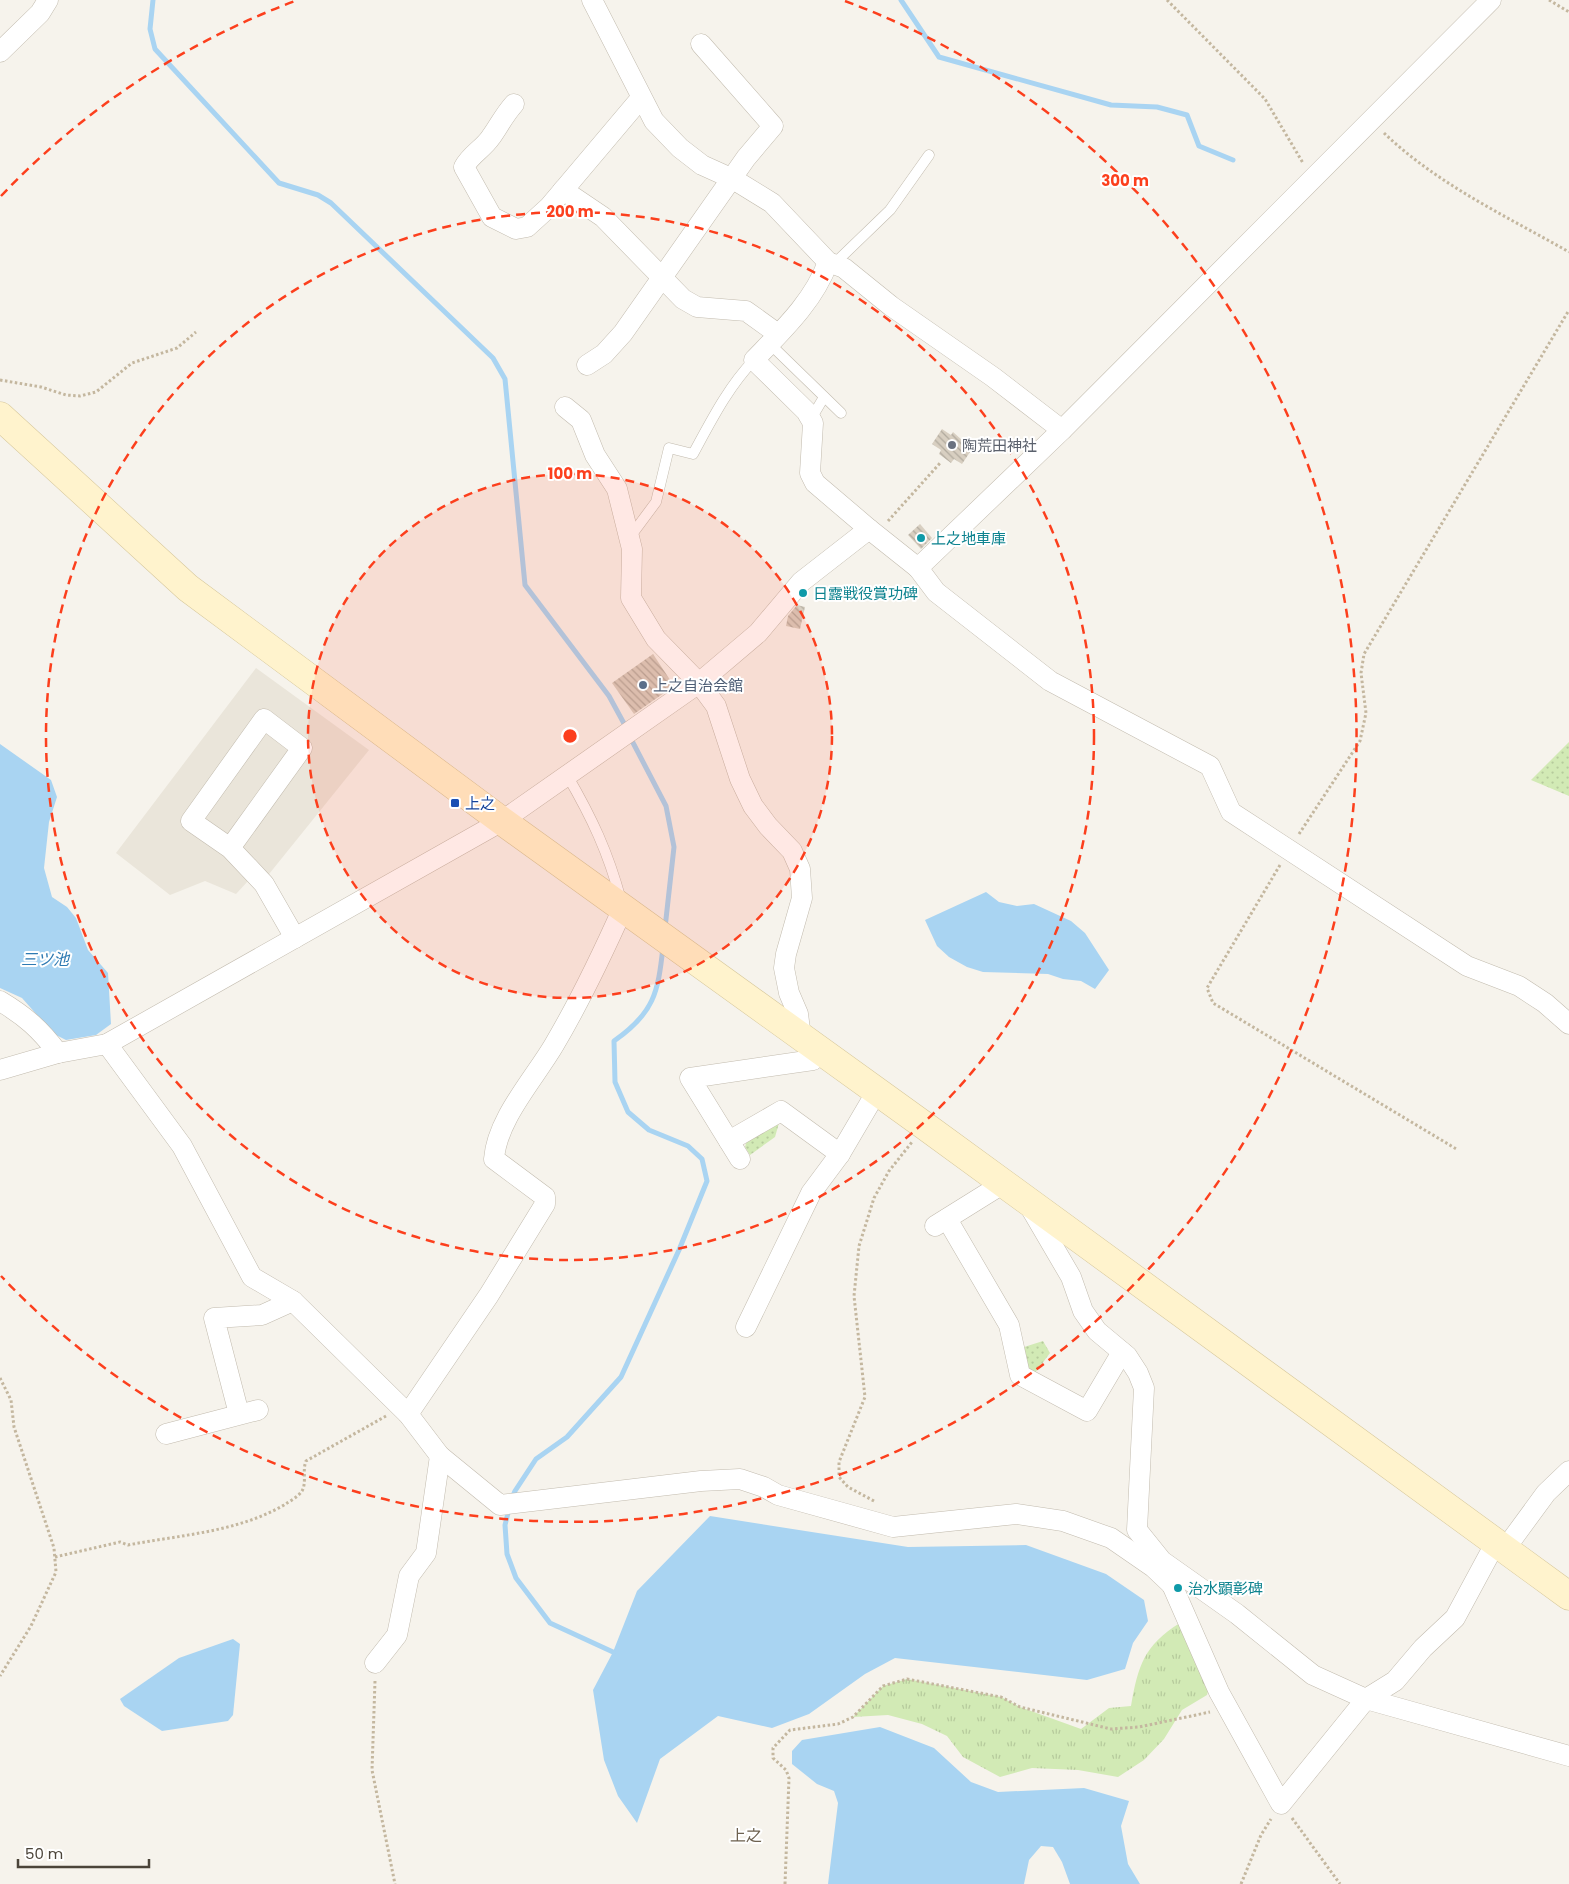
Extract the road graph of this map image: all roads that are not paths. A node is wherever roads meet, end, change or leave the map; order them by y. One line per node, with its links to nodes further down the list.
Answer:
1 (48, 0): 5 (street)
2 (592, 0): 6 (street)
3 (1491, 0): 21 (street)
4 (701, 44): 9 (street)
5 (1, 50)
6 (641, 98): 9 (street); 10 (street)
7 (514, 104): 10 (street)
8 (929, 155): 11 (lane)
9 (733, 179): 11 (street); 12 (street)
10 (563, 190): 12 (street)
11 (831, 263): 13 (street); 21 (street)
12 (662, 278): 13 (street); 15 (street)
13 (774, 339): 14 (street); 16 (lane)
14 (754, 360): 20 (street); 23 (lane)
15 (587, 365)
16 (824, 397): 18 (lane); 20 (lane)
17 (565, 407): 23 (street)
18 (841, 413)
19 (0, 416): 27 (street)
20 (810, 419): 22 (street)
21 (1062, 430): 24 (street)
22 (878, 526): 24 (street); 25 (street)
23 (630, 537): 25 (street)
24 (918, 568): 32 (street)
25 (699, 683): 26 (street); 34 (street)
26 (567, 775): 27 (street); 29 (lane)
27 (502, 821): 29 (street); 30 (street)
28 (230, 848): 28 (street); 30 (street)
29 (623, 908): 34 (street); 45 (street)
30 (294, 938): 33 (street)
31 (0, 1001): 35 (street)
32 (1569, 1024)
33 (107, 1044): 35 (street); 42 (street)
34 (811, 1044): 37 (street); 38 (street)
35 (58, 1053): 36 (street)
36 (0, 1070)
37 (877, 1091): 39 (street); 41 (street)
38 (729, 1142): 39 (street); 40 (street)
39 (840, 1154): 43 (street)
40 (740, 1159)
41 (1014, 1190): 44 (street); 44 (street); 49 (street)
42 (293, 1301): 45 (street); 46 (street)
43 (746, 1327)
44 (1122, 1352): 50 (street)
45 (405, 1411): 47 (street)
46 (166, 1434)
47 (440, 1456): 50 (street); 52 (street)
48 (1569, 1471): 49 (street)
49 (1500, 1545): 51 (street); 53 (street)
50 (1176, 1579): 53 (street); 53 (street)
51 (1569, 1596)
52 (375, 1663)
53 (1366, 1699): 54 (street)
54 (1569, 1756)

